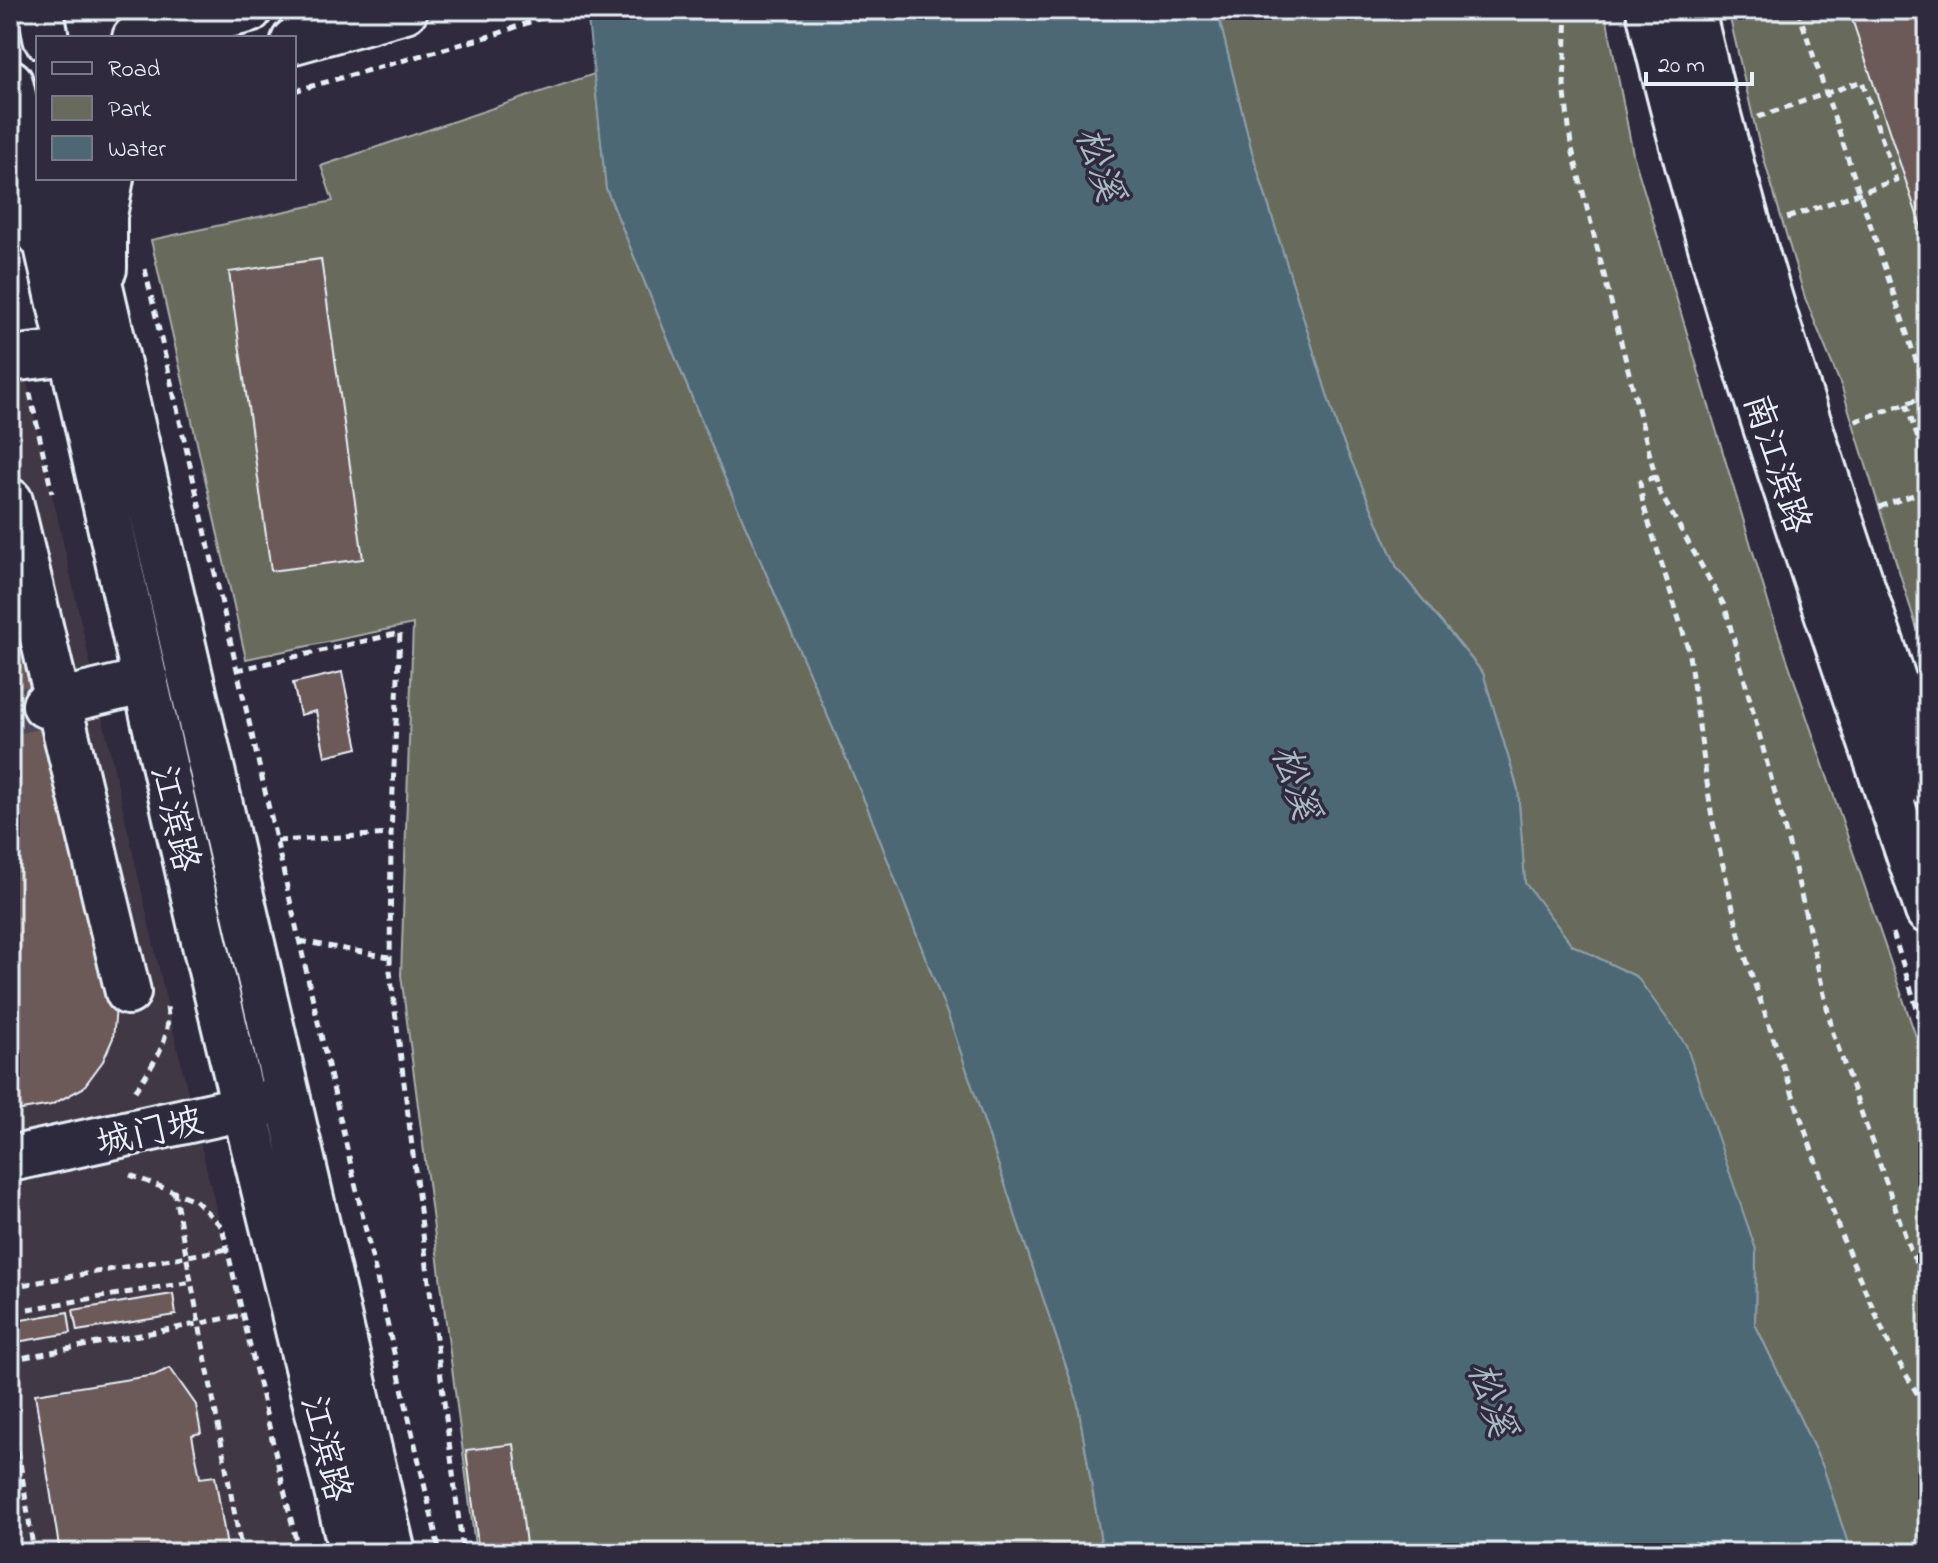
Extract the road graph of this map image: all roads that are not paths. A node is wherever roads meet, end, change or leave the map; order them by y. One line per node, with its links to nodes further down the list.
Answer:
1 (41, 10): 8 (main road)
2 (148, 10): 7 (main road)
3 (249, 10): 7 (main road)
4 (405, 10): 10 (main road)
5 (1649, 10): 24 (main road, 南江滨路)
6 (1692, 10): 23 (main road, 南江滨路)
7 (202, 22): 9 (main road)
8 (46, 36)
9 (143, 36)
10 (296, 40)
11 (36, 55): 12 (main road)
12 (16, 84): 16 (main road, 江滨路)
13 (75, 180): 17 (main road, 江滨路)
14 (111, 180): 17 (main road)
15 (10, 198): 16 (main road)
16 (46, 242): 18 (main road, 江滨路)
17 (104, 304): 26 (main road, 江滨路)
18 (71, 352): 19 (main road); 21 (main road, 江滨路)
19 (10, 359)
20 (10, 501): 22 (main road)
21 (146, 681): 22 (main road); 27 (main road, 江滨路)
22 (52, 703): 25 (main road)
23 (1928, 783)
24 (1928, 911)
25 (128, 992)
26 (287, 1099): 27 (main road, 城门坡); 30 (main road, 江滨路)
27 (245, 1108): 28 (main road, 城门坡); 29 (main road, 江滨路)
28 (10, 1159)
29 (352, 1553)
30 (393, 1553)

